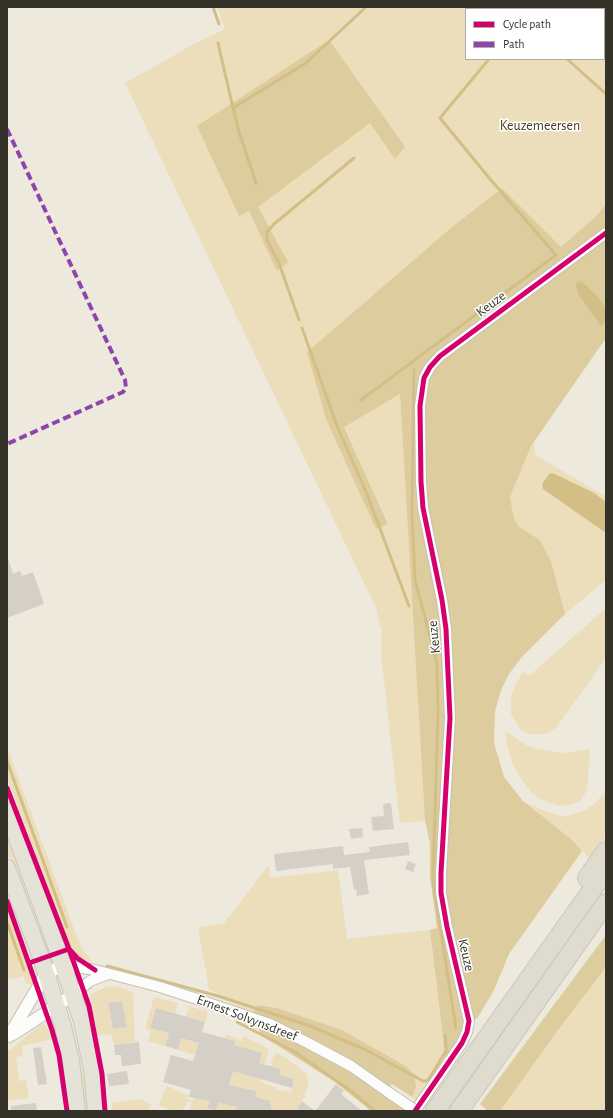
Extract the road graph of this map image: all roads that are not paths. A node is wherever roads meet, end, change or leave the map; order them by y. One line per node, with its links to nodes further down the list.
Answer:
1 (606, 233): 16 (street, Keuze)
2 (7, 811): 7 (highway)
3 (606, 851): 10 (highway)
4 (7, 868): 8 (highway)
5 (606, 870): 10 (highway)
6 (606, 904): 18 (highway)
7 (63, 965): 8 (street); 9 (street, Ernest Solvynsdreef); 11 (highway)
8 (46, 974): 12 (highway); 13 (street)
9 (108, 974): 11 (street); 16 (street, Ernest Solvynsdreef, bridge)
10 (522, 989): 17 (highway)
11 (73, 995): 12 (street); 15 (highway)
12 (57, 1005): 13 (street); 14 (highway)
13 (8, 1038)
14 (77, 1111)
15 (96, 1111)
16 (416, 1111)
17 (435, 1111)
18 (459, 1111)

